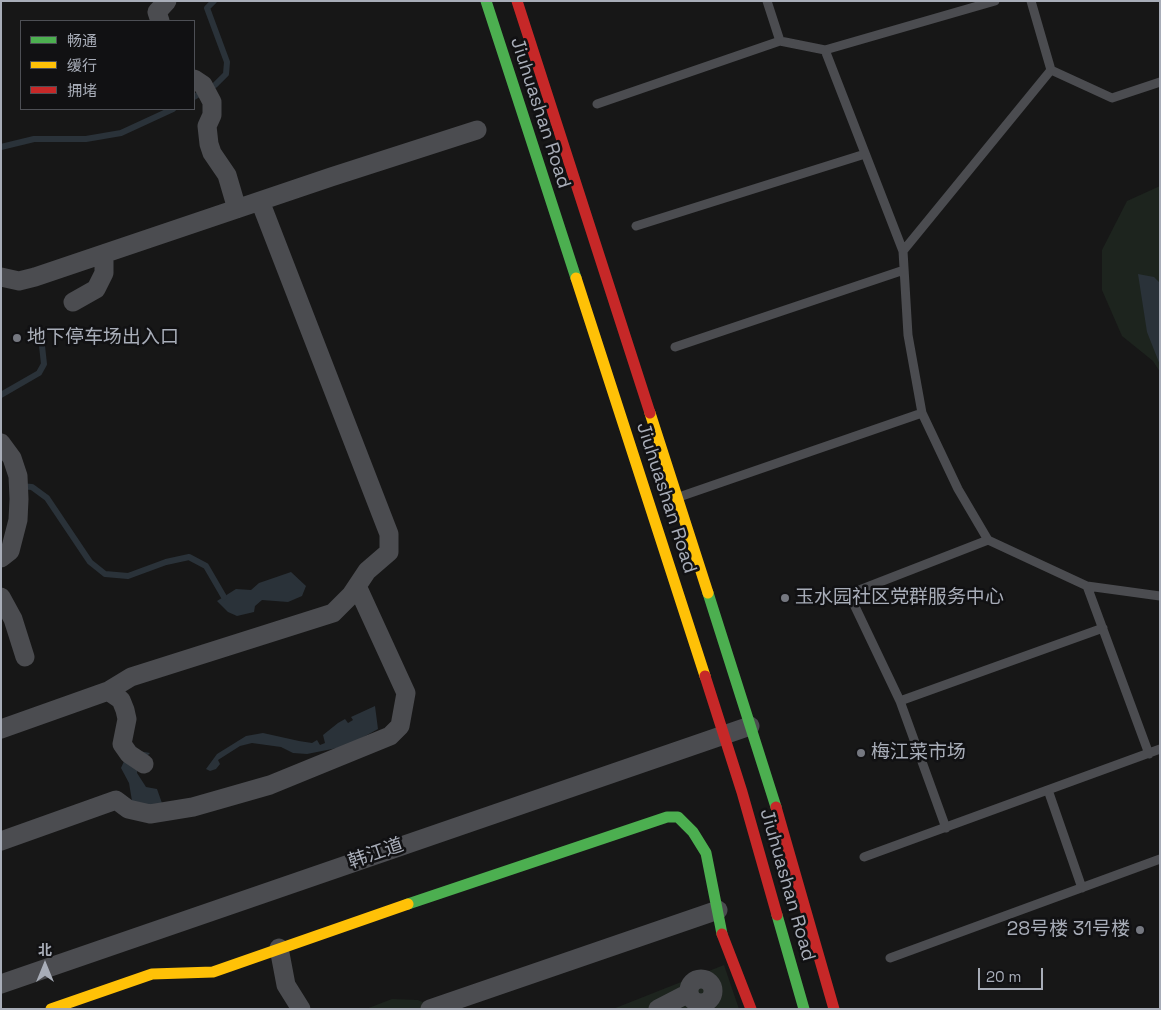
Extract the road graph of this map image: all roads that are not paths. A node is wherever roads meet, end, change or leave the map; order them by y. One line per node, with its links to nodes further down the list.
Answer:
1 (167, 1): 7 (street)
2 (486, 1): 40 (street, Jiuhuashan Road)
3 (517, 1): 27 (street, Jiuhuashan Road)
4 (767, 1): 8 (lane)
5 (995, 1): 9 (lane)
6 (1031, 1): 10 (lane)
7 (160, 20)
8 (780, 41): 9 (lane); 13 (lane)
9 (825, 50): 15 (lane)
10 (1051, 70): 12 (lane); 19 (lane)
11 (198, 82): 17 (street)
12 (1160, 82)
13 (597, 104)
14 (477, 130): 16 (street)
15 (865, 154): 18 (lane); 19 (lane)
16 (260, 201): 17 (street); 30 (street)
17 (238, 209): 20 (street)
18 (636, 226)
19 (902, 251): 21 (lane)
20 (104, 254): 22 (street); 23 (street)
21 (904, 270): 24 (lane); 25 (lane)
22 (1, 276)
23 (73, 302)
24 (675, 347)
25 (922, 412): 27 (lane); 28 (lane)
26 (1, 442): 29 (street)
27 (677, 498): 38 (street, Jiuhuashan Road)
28 (988, 540): 31 (lane); 37 (lane)
29 (1, 558)
30 (357, 586): 36 (street); 46 (street)
31 (1088, 586): 32 (lane); 34 (lane)
32 (1160, 596)
33 (1, 597): 35 (street)
34 (1103, 628): 37 (lane); 42 (lane)
35 (24, 657)
36 (108, 691): 39 (street); 43 (street)
37 (900, 701): 45 (lane)
38 (750, 726): 40 (street, 韩江道); 61 (street, Jiuhuashan Road)
39 (1, 728)
40 (724, 734): 54 (street, 韩江道); 60 (street, Jiuhuashan Road)
41 (1160, 750): 42 (lane)
42 (1148, 754): 44 (lane)
43 (136, 759)
44 (1048, 790): 45 (lane); 49 (lane)
45 (946, 828): 47 (lane)
46 (1, 841)
47 (864, 857)
48 (1160, 859): 49 (lane)
49 (1082, 888): 52 (lane)
50 (718, 910): 51 (street); 53 (street); 57 (street)
51 (279, 948): 55 (street); 56 (street)
52 (890, 958)
53 (738, 976): 58 (street); 59 (street)
54 (1, 984)
55 (51, 1009)
56 (301, 1009)
57 (430, 1009)
58 (658, 1009)
59 (751, 1009)
60 (804, 1009)
61 (834, 1009)

